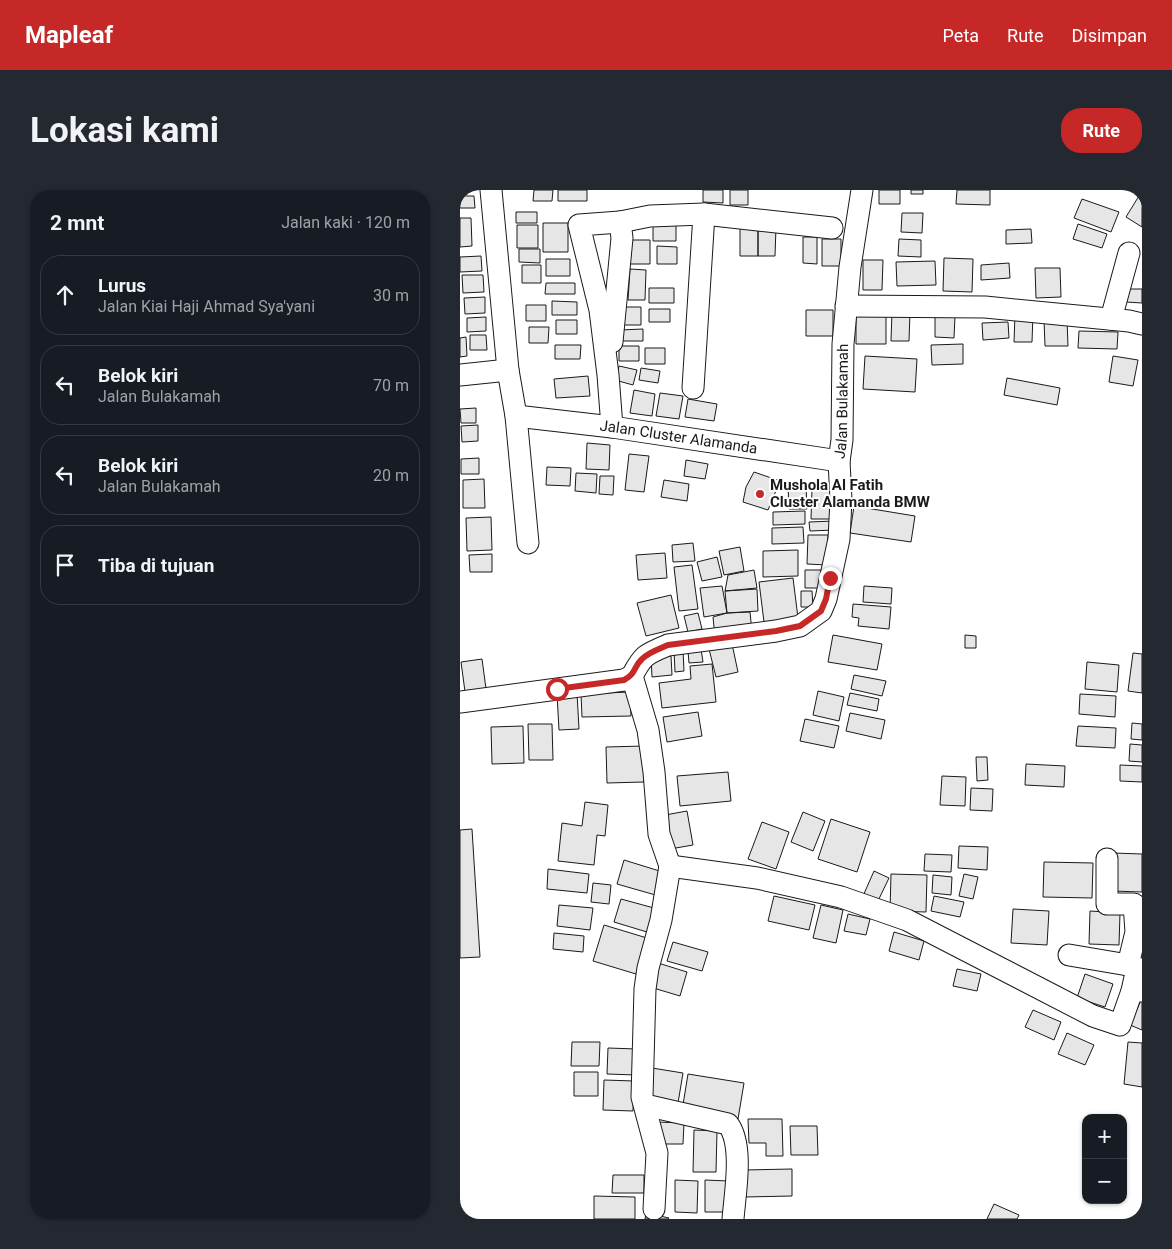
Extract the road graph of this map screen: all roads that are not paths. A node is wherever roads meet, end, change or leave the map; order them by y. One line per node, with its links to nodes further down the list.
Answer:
1 (491, 190): 10 (street)
2 (862, 190): 7 (street, Jalan Bulakamah)
3 (704, 214): 4 (street); 5 (street); 13 (street)
4 (620, 222): 12 (street); 12 (street)
5 (832, 228)
6 (1129, 253): 8 (street)
7 (846, 306): 8 (street); 16 (street, Jalan Bulakamah)
8 (1111, 319): 9 (street)
9 (1142, 324)
10 (508, 370): 11 (street); 14 (street)
11 (460, 375)
12 (608, 385): 15 (street)
13 (693, 388)
14 (516, 416): 15 (street, Jalan Cluster Alamanda); 17 (street)
15 (612, 427): 16 (street, Jalan Cluster Alamanda)
16 (839, 461): 18 (street, Jalan Bulakamah)
17 (528, 543)
18 (632, 676): 19 (street); 21 (street)
19 (460, 702)
20 (1107, 858): 22 (street)
21 (670, 866): 25 (street); 26 (street)
22 (1138, 904): 24 (street)
23 (1069, 955): 24 (street)
24 (1128, 965): 25 (street)
25 (1137, 991)
26 (645, 1105): 27 (street); 28 (street)
27 (654, 1209)
28 (733, 1219)

